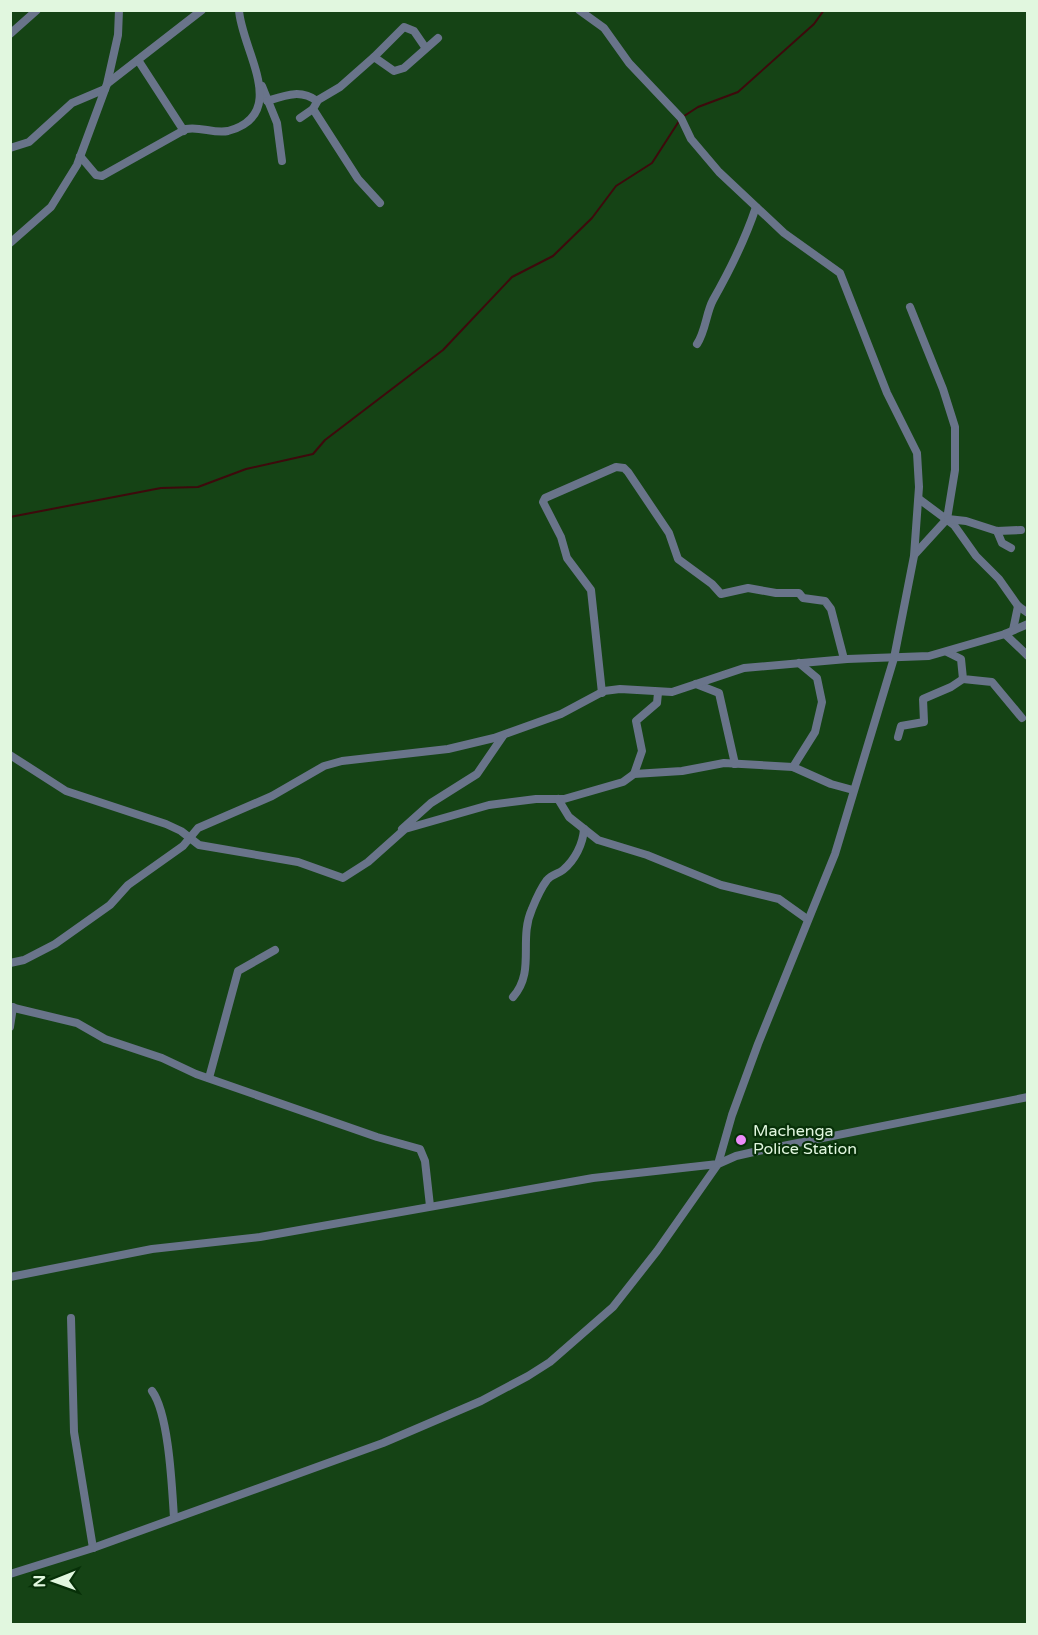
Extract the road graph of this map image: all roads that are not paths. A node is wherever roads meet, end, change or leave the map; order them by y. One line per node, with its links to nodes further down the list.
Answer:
1 (37, 10): 6 (street)
2 (118, 10): 12 (street)
3 (202, 10): 10 (street)
4 (238, 10): 11 (street)
5 (579, 10): 21 (street)
6 (10, 34)
7 (438, 38): 8 (street)
8 (425, 47): 9 (street); 9 (street)
9 (374, 57): 14 (street)
10 (138, 60): 12 (street); 16 (street)
11 (259, 79): 13 (street); 16 (street)
12 (106, 86): 17 (street); 18 (street)
13 (267, 101): 14 (street); 19 (street)
14 (315, 105): 15 (street); 20 (street)
15 (300, 118)
16 (184, 131): 18 (street)
17 (10, 148)
18 (80, 156): 22 (street)
19 (282, 161)
20 (380, 203)
21 (756, 207): 24 (street); 25 (street)
22 (10, 243)
23 (910, 307): 26 (street)
24 (697, 344)
25 (919, 499): 26 (street); 30 (street)
26 (947, 519): 28 (street); 30 (street); 31 (street)
27 (1021, 530): 28 (street)
28 (997, 531): 29 (street)
29 (1011, 548)
30 (914, 556): 38 (street)
31 (1018, 606): 32 (street); 34 (street)
32 (1028, 613)
33 (1028, 624): 34 (street)
34 (1013, 630): 35 (street)
35 (1005, 634): 36 (street); 37 (street)
36 (945, 652): 38 (street); 41 (street)
37 (1028, 656)
38 (894, 658): 39 (street); 52 (street)
39 (844, 659): 40 (street); 43 (street)
40 (799, 663): 42 (street); 50 (street)
41 (963, 679): 45 (street); 47 (street)
42 (696, 684): 44 (street); 49 (street)
43 (602, 693): 44 (street); 46 (street)
44 (658, 693): 51 (street)
45 (1022, 718)
46 (503, 736): 55 (street); 56 (street)
47 (898, 737)
48 (10, 754): 56 (street)
49 (735, 764): 50 (street); 51 (street)
50 (793, 767): 52 (street)
51 (634, 774): 53 (street)
52 (853, 790): 57 (street)
53 (558, 799): 54 (street); 55 (street)
54 (584, 829): 57 (street); 60 (street)
55 (399, 833): 56 (street)
56 (189, 839): 59 (street)
57 (807, 919): 65 (street)
58 (275, 950): 63 (street)
59 (10, 963)
60 (513, 997)
61 (11, 1007): 62 (street); 63 (street)
62 (10, 1027)
63 (209, 1078): 66 (street)
64 (1028, 1096): 65 (street)
65 (718, 1164): 66 (street); 70 (street)
66 (430, 1206): 67 (street)
67 (10, 1277)
68 (71, 1318): 71 (street)
69 (152, 1391): 70 (street)
70 (174, 1518): 71 (street)
71 (93, 1548): 72 (street)
72 (10, 1574)

